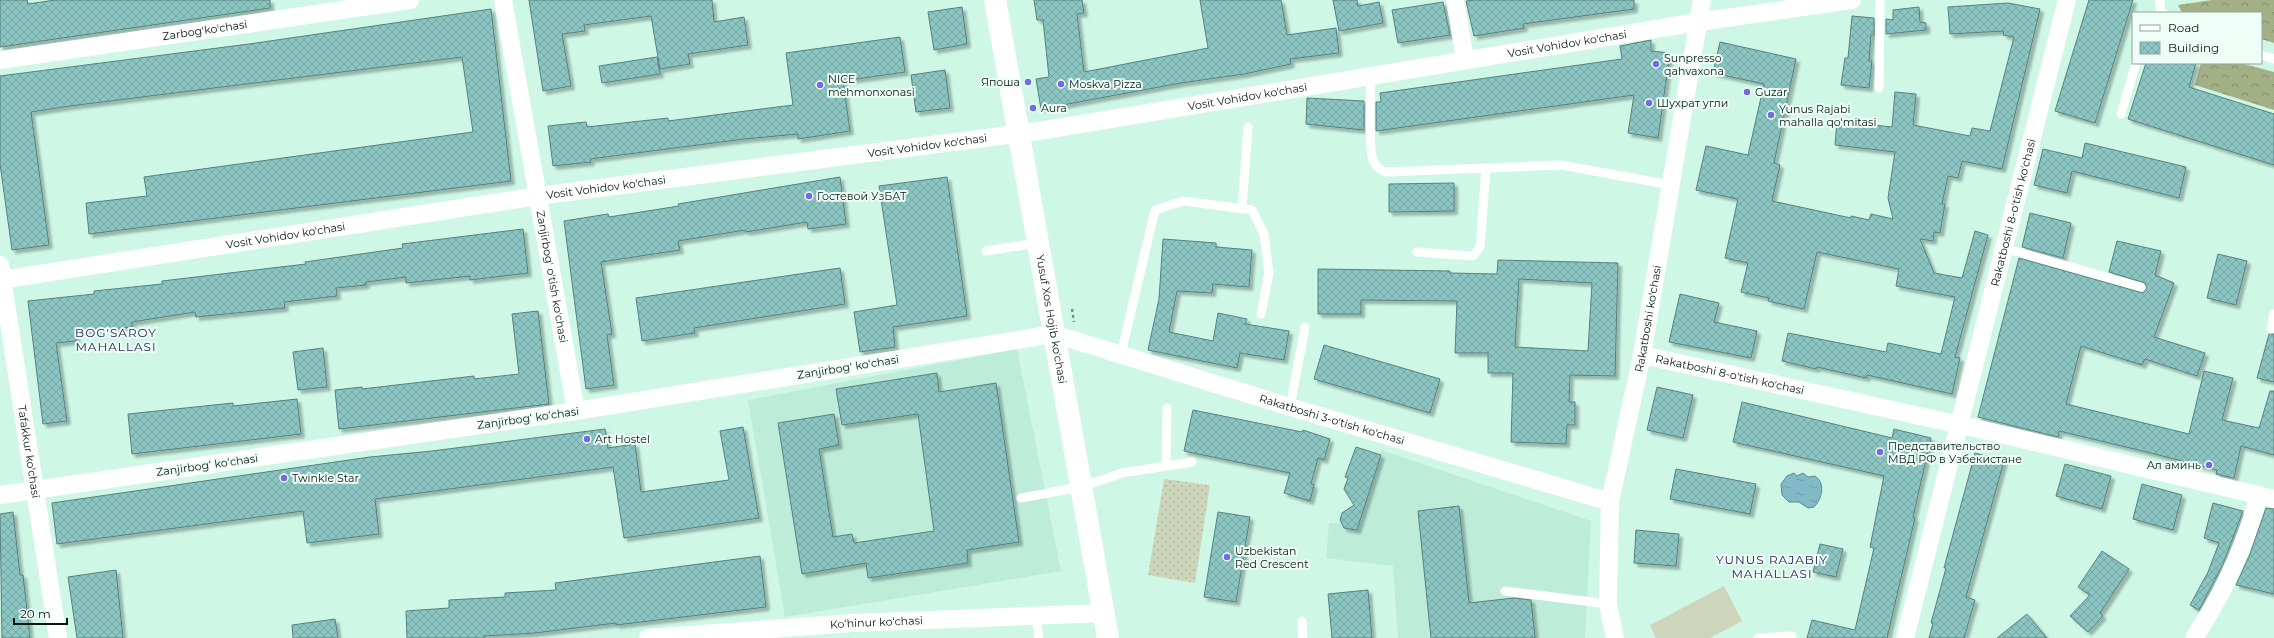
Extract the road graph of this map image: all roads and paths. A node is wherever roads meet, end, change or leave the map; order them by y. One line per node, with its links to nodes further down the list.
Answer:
1 (410, 0): 13 (street, Zarbog'ko'chasi)
2 (503, 0): 22 (street, Zanjirbog' o'tish ko'chasi)
3 (995, 0): 19 (main road, Yusuf Xos Hojib ko'chasi)
4 (1455, 0): 11 (street)
5 (1702, 0): 9 (street, Rakatboshi ko'chasi)
6 (1852, 0): 9 (street, Vosit Vohidov ko'chasi)
7 (1880, 0): 16 (lane)
8 (2067, 0): 25 (street, Rakatboshi 8-o'tish ko'chasi)
9 (1698, 22): 11 (street, Vosit Vohidov ko'chasi); 21 (street, Rakatboshi ko'chasi)
10 (2262, 55): 12 (lane)
11 (1465, 59): 15 (street, Vosit Vohidov ko'chasi)
12 (2274, 59)
13 (0, 60)
14 (2136, 64): 17 (lane)
15 (1371, 75): 19 (street, Vosit Vohidov ko'chasi); 20 (lane)
16 (1879, 88)
17 (2121, 114)
18 (1248, 126): 23 (lane)
19 (1019, 134): 22 (street, Vosit Vohidov ko'chasi); 24 (main road, Yusuf Xos Hojib ko'chasi)
20 (1486, 169): 21 (lane); 27 (lane)
21 (1671, 185): 36 (street, Rakatboshi ko'chasi)
22 (538, 196): 28 (street, Vosit Vohidov ko'chasi); 39 (street, Zanjirbog' o'tish ko'chasi)
23 (1242, 209): 30 (lane); 35 (lane)
24 (1038, 243): 26 (lane); 34 (main road, Yusuf Xos Hojib ko'chasi)
25 (2004, 248): 29 (lane); 40 (street, Rakatboshi 8-o'tish ko'chasi)
26 (986, 251)
27 (1417, 252)
28 (1, 275): 44 (street, Tafakkur ko'chasi)
29 (2141, 286)
30 (1261, 314)
31 (2274, 314): 33 (lane)
32 (1305, 327): 37 (lane)
33 (2270, 329)
34 (1054, 334): 35 (street, Rakatboshi 3-o'tish ko'chasi); 39 (street, Zanjirbogʻ koʻchasi); 43 (main road, Yusuf Xos Hojib ko'chasi)
35 (1122, 354): 37 (street, Rakatboshi 3-o'tish ko'chasi)
36 (1642, 355): 40 (street, Rakatboshi 8-o'tish ko'chasi); 48 (street, Rakatboshi ko'chasi)
37 (1290, 407): 48 (street, Rakatboshi 3-o'tish ko'chasi)
38 (1167, 408): 42 (lane)
39 (576, 411): 44 (street, Zanjirbogʻ koʻchasi)
40 (1959, 426): 46 (street, Rakatboshi 8-o'tish ko'chasi); 63 (street, Rakatboshi 8-o'tish ko'chasi)
41 (1192, 462): 42 (lane)
42 (1166, 465): 43 (lane)
43 (1081, 487): 47 (lane); 51 (main road, Yusuf Xos Hojib ko'chasi)
44 (37, 490): 45 (street, Zanjirbogʻ koʻchasi); 56 (street, Tafakkur ko'chasi)
45 (0, 495)
46 (2267, 497): 64 (street)
47 (1021, 498)
48 (1610, 502): 50 (street, Rakatboshi ko'chasi)
49 (1505, 590): 50 (lane)
50 (1608, 604): 61 (street, Rakatboshi ko'chasi)
51 (1104, 613): 52 (street, Ko‘hinur ko‘chasi); 59 (main road, Yusuf Xos Hojib ko'chasi)
52 (1036, 616): 54 (street, Ko‘hinur ko‘chasi); 58 (lane)
53 (1302, 621): 60 (lane)
54 (854, 631): 57 (street, Ko‘hinur ko‘chasi)
55 (1792, 636): 62 (lane)
56 (58, 638)
57 (648, 638)
58 (1039, 638)
59 (1108, 638)
60 (1303, 638)
61 (1615, 638)
62 (1758, 638)
63 (1905, 638)
64 (2194, 638)

